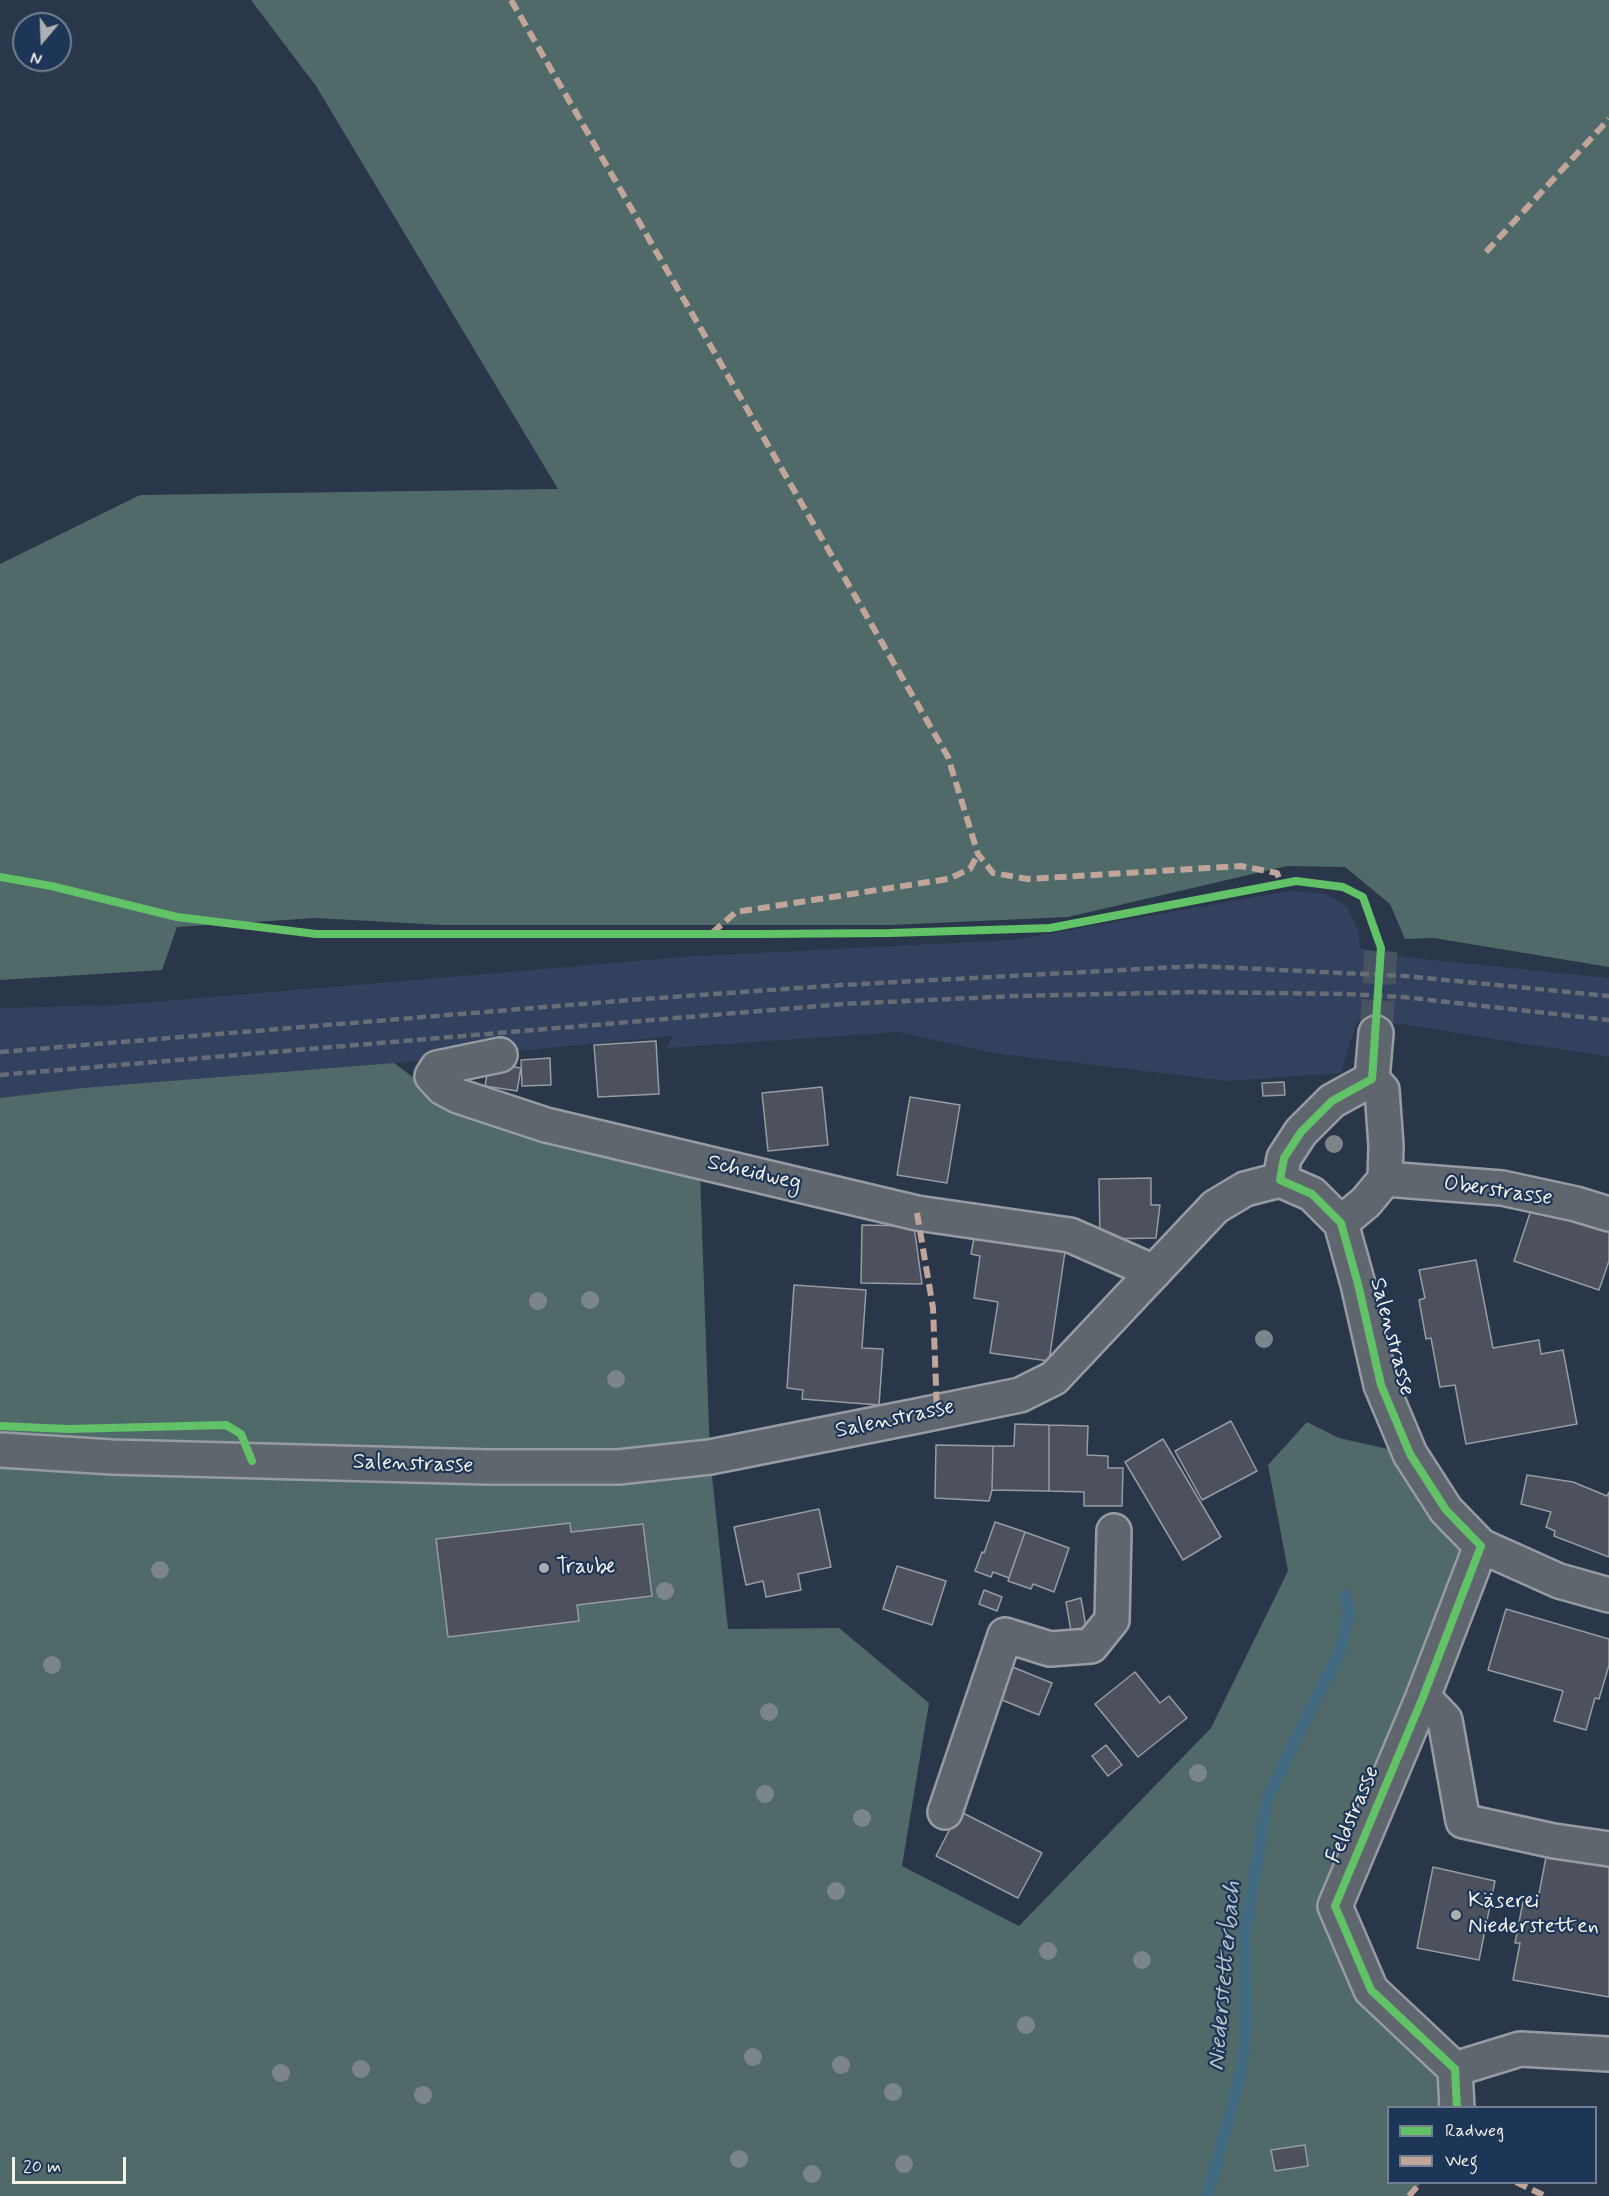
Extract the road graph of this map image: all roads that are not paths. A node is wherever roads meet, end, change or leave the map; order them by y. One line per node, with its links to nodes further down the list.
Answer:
1 (1376, 1033): 3 (street)
2 (500, 1055): 8 (street, Scheidweg)
3 (1372, 1079): 4 (street); 5 (street)
4 (1385, 1179): 6 (street, Oberstrasse); 7 (street)
5 (1280, 1180): 7 (street, Salenstrasse); 8 (street, Salenstrasse)
6 (1609, 1214)
7 (1341, 1223): 11 (street, Salenstrasse)
8 (1155, 1272): 9 (street, Salenstrasse)
9 (0, 1450)
10 (1114, 1531): 14 (street)
11 (1481, 1546): 12 (street, Salenstrasse); 13 (street, Feldstrasse)
12 (1609, 1594)
13 (1424, 1697): 15 (street); 17 (street, Feldstrasse)
14 (945, 1812)
15 (1609, 1849)
16 (1609, 2054): 17 (street)
17 (1455, 2069): 18 (street)
18 (1457, 2106)

